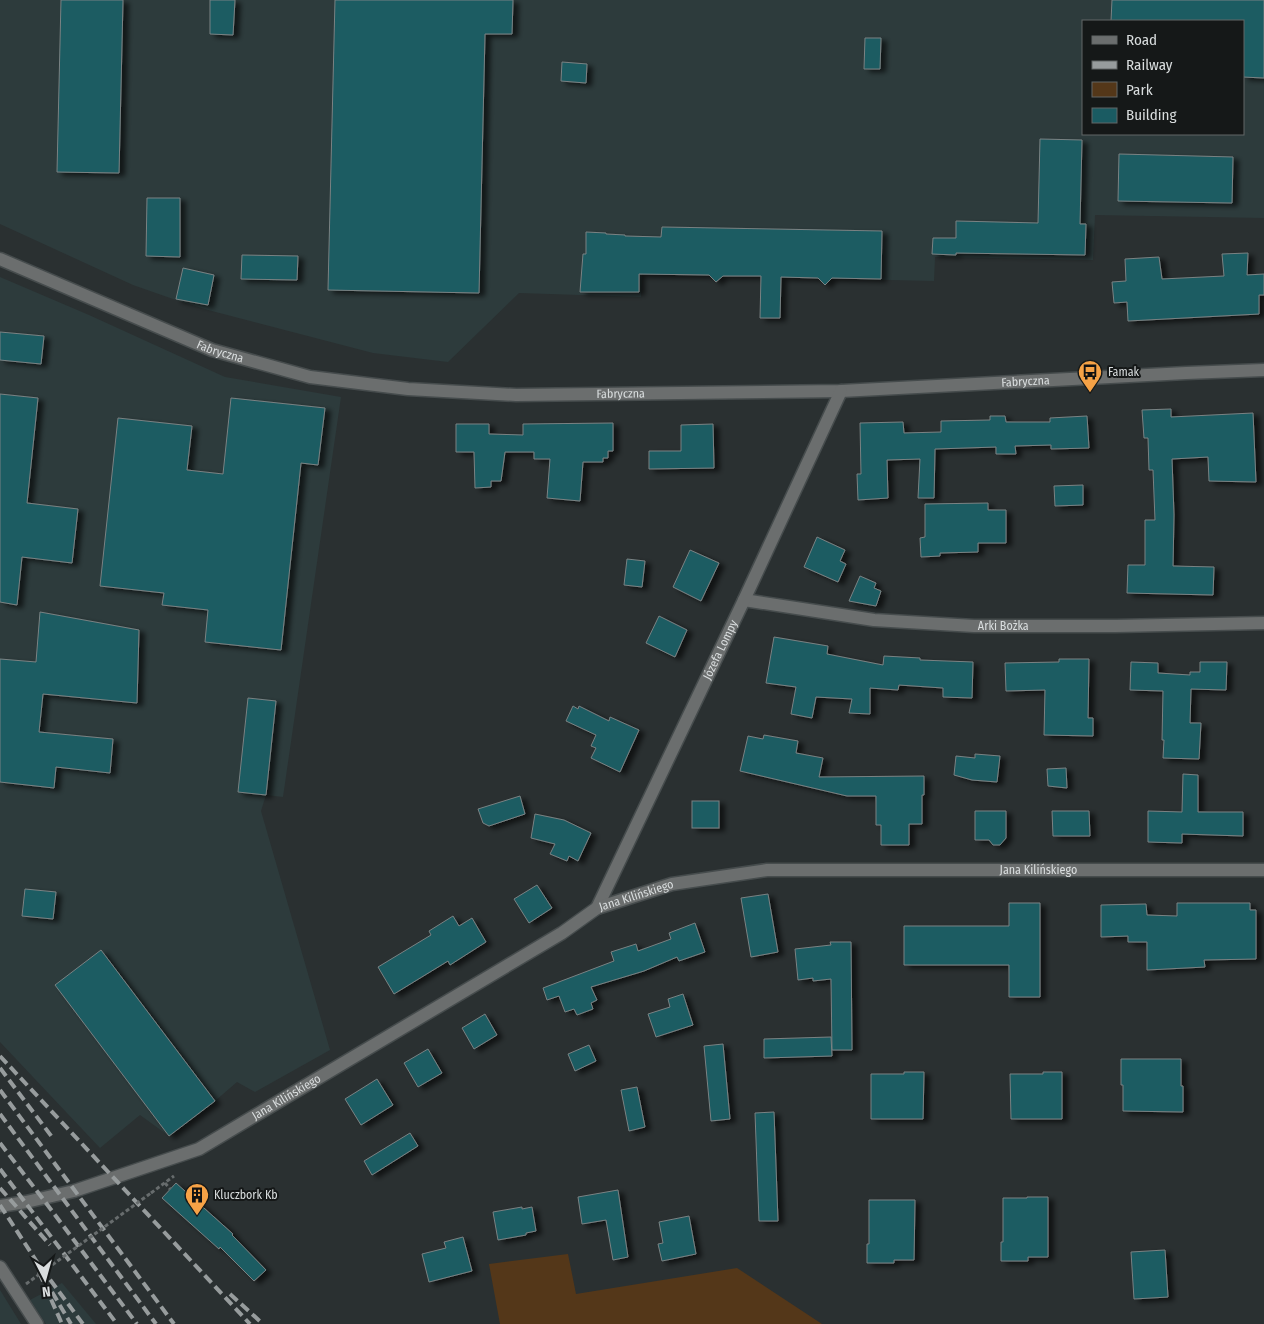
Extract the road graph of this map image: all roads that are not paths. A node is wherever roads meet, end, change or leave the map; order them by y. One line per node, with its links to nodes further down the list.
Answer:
1 (0, 259): 3 (street, Fabryczna)
2 (1264, 370): 3 (street, Fabryczna)
3 (840, 391): 4 (street, Józefa Lompy)
4 (744, 600): 5 (street, Arki Bożka); 7 (street, Józefa Lompy)
5 (1264, 623)
6 (1264, 870): 7 (street, Jana Kilińskiego)
7 (597, 908): 8 (street, Jana Kilińskiego)
8 (0, 1206)
9 (0, 1267): 10 (street)
10 (37, 1324)

